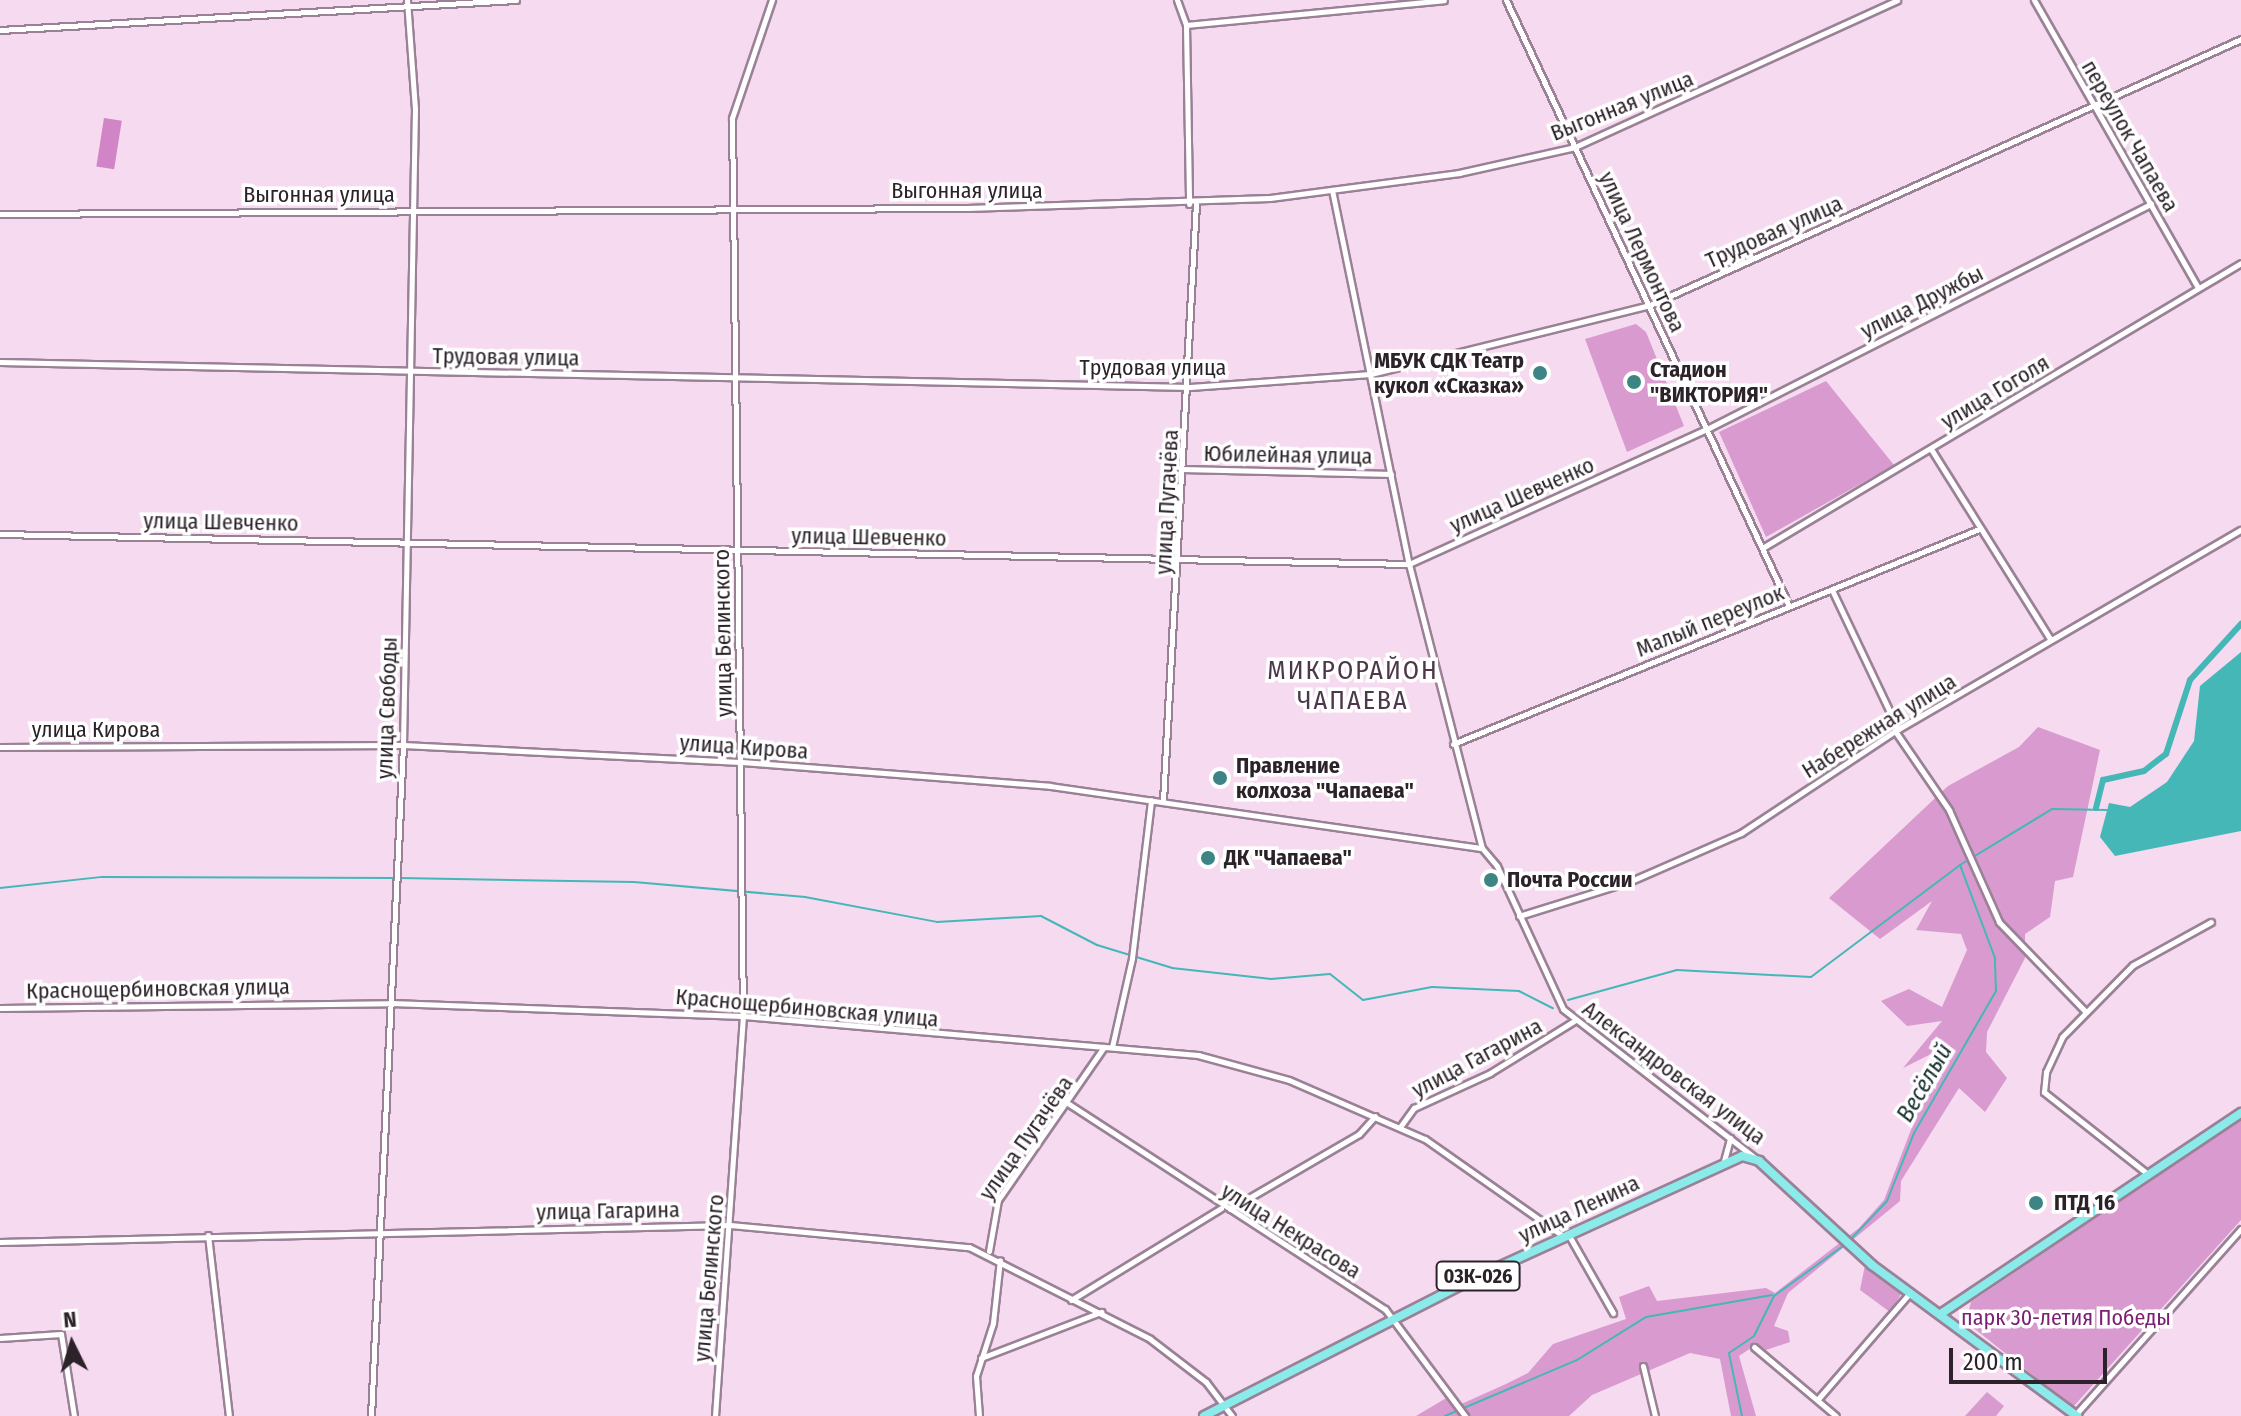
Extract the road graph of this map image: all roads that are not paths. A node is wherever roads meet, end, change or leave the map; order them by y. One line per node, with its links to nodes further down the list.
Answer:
1 (516, 0): 8 (street)
2 (772, 0): 17 (street, улица Белинского)
3 (1177, 0): 9 (street, улица Пугачёва)
4 (1444, 0): 9 (street)
5 (1506, 0): 13 (street, улица Лермонтова)
6 (1897, 0): 13 (street, Выгонная улица)
7 (2034, 0): 12 (street, переулок Чапаева)
8 (408, 3): 10 (street); 18 (street, улица Свободы)
9 (1186, 25): 15 (street, улица Пугачёва)
10 (0, 30)
11 (2241, 39): 12 (street, Трудовая улица)
12 (2096, 107): 16 (street, переулок Чапаева); 22 (street, Трудовая улица)
13 (1575, 147): 14 (street, Выгонная улица); 22 (street, улица Лермонтова)
14 (1332, 190): 15 (street, Выгонная улица); 25 (street, Александровская улица)
15 (1193, 204): 17 (street, Выгонная улица); 27 (street, улица Пугачёва)
16 (2151, 204): 21 (street, переулок Чапаева); 28 (street, улица Дружбы)
17 (734, 207): 18 (street, Выгонная улица); 26 (street, улица Белинского)
18 (412, 211): 19 (street, Выгонная улица); 24 (street, улица Свободы)
19 (0, 214)
20 (2241, 263): 21 (street, улица Гоголя)
21 (2198, 288): 29 (street, улица Гоголя)
22 (1650, 305): 25 (street, Трудовая улица); 28 (street, улица Лермонтова)
23 (0, 362): 24 (street, Трудовая улица)
24 (409, 371): 26 (street, Трудовая улица); 35 (street, улица Свободы)
25 (1371, 374): 27 (street, Трудовая улица); 31 (street, Александровская улица)
26 (736, 377): 27 (street, Трудовая улица); 37 (street, улица Белинского)
27 (1190, 387): 30 (street, улица Пугачёва)
28 (1707, 429): 36 (street, улица Лермонтова); 39 (street, улица Шевченко)
29 (1931, 449): 32 (street); 36 (street, улица Гоголя)
30 (1184, 469): 31 (street, Юбилейная улица); 38 (street, улица Пугачёва)
31 (1391, 474): 39 (street, Александровская улица)
32 (1979, 529): 40 (street, Малый переулок); 42 (street)
33 (2241, 530): 42 (street, Набережная улица)
34 (0, 534): 35 (street, улица Шевченко)
35 (408, 542): 37 (street, улица Шевченко); 45 (street, улица Свободы)
36 (1764, 547): 41 (street, улица Лермонтова)
37 (738, 550): 38 (street, улица Шевченко); 47 (street, улица Белинского)
38 (1181, 559): 39 (street, улица Шевченко); 49 (street, улица Пугачёва)
39 (1409, 564): 44 (street, Александровская улица)
40 (1832, 590): 41 (street, Малый переулок); 43 (street)
41 (1789, 606): 44 (street, Малый переулок)
42 (2050, 639): 43 (street, Набережная улица)
43 (1896, 730): 51 (street, Набережная улица); 55 (street)
44 (1453, 744): 50 (street, Александровская улица)
45 (403, 745): 46 (street, улица Кирова); 47 (street, улица Кирова); 53 (street, улица Свободы)
46 (0, 747)
47 (741, 762): 48 (street, улица Кирова); 56 (street, улица Белинского)
48 (1151, 800): 49 (street, улица Кирова); 59 (street)
49 (1163, 801): 50 (street, улица Кирова)
50 (1482, 848): 51 (street, Александровская улица)
51 (1519, 916): 57 (street, Александровская улица)
52 (2211, 922): 55 (street)
53 (391, 1003): 54 (street, Краснощербиновская улица); 56 (street, Краснощербиновская улица); 73 (street, улица Свободы)
54 (0, 1008)
55 (2085, 1011): 67 (street)
56 (743, 1016): 58 (street, Краснощербиновская улица); 72 (street, улица Белинского)
57 (1574, 1021): 63 (street, улица Гагарина); 64 (street, Александровская улица)
58 (1104, 1047): 59 (street, Краснощербиновская улица); 60 (street, улица Пугачёва)
59 (1112, 1048): 62 (street, Краснощербиновская улица)
60 (1069, 1104): 69 (street, улица Некрасова); 78 (street, улица Пугачёва)
61 (2241, 1113): 67 (main road)
62 (1375, 1116): 63 (street, Краснощербиновская улица); 68 (street)
63 (1399, 1127): 76 (street, Краснощербиновская улица)
64 (1730, 1138): 65 (street); 66 (street, Александровская улица)
65 (1724, 1161): 66 (main road, улица Ленина / 03К-026); 76 (main road, улица Ленина / 03К-026)
66 (1759, 1161): 80 (main road, Александровская улица)
67 (2149, 1176): 84 (main road)
68 (1242, 1202): 70 (street); 71 (street)
69 (1221, 1208): 70 (street, улица Некрасова); 81 (street)
70 (1230, 1209): 71 (street, улица Некрасова)
71 (1241, 1217): 85 (street, улица Некрасова)
72 (730, 1225): 73 (street, улица Гагарина); 78 (street, улица Гагарина); 95 (street, улица Белинского)
73 (381, 1231): 75 (street, улица Гагарина); 94 (street, улица Свободы)
74 (2239, 1234): 102 (street)
75 (208, 1235): 77 (street, улица Гагарина); 93 (street)
76 (1566, 1235): 83 (street); 85 (main road, улица Ленина / 03К-026)
77 (0, 1242)
78 (989, 1251): 79 (street)
79 (1000, 1259): 81 (street); 88 (street)
80 (1909, 1294): 84 (main road, Александровская улица); 90 (street)
81 (1070, 1300): 82 (street)
82 (1101, 1312): 88 (street); 91 (street)
83 (1613, 1313)
84 (1942, 1313): 102 (main road, Александровская улица)
85 (1394, 1319): 91 (main road, улица Ленина / 03К-026); 99 (street, улица Некрасова)
86 (0, 1338): 92 (street)
87 (1754, 1347): 90 (street)
88 (980, 1359): 96 (street)
89 (1643, 1366): 100 (street)
90 (1818, 1399): 101 (street)
91 (1227, 1406): 97 (main road, улица Ленина / 03К-026); 98 (street)
92 (74, 1416)
93 (229, 1416)
94 (371, 1416)
95 (715, 1416)
96 (979, 1416)
97 (1204, 1416)
98 (1232, 1416)
99 (1465, 1416)
100 (1655, 1416)
101 (1836, 1416)
102 (2076, 1416)

